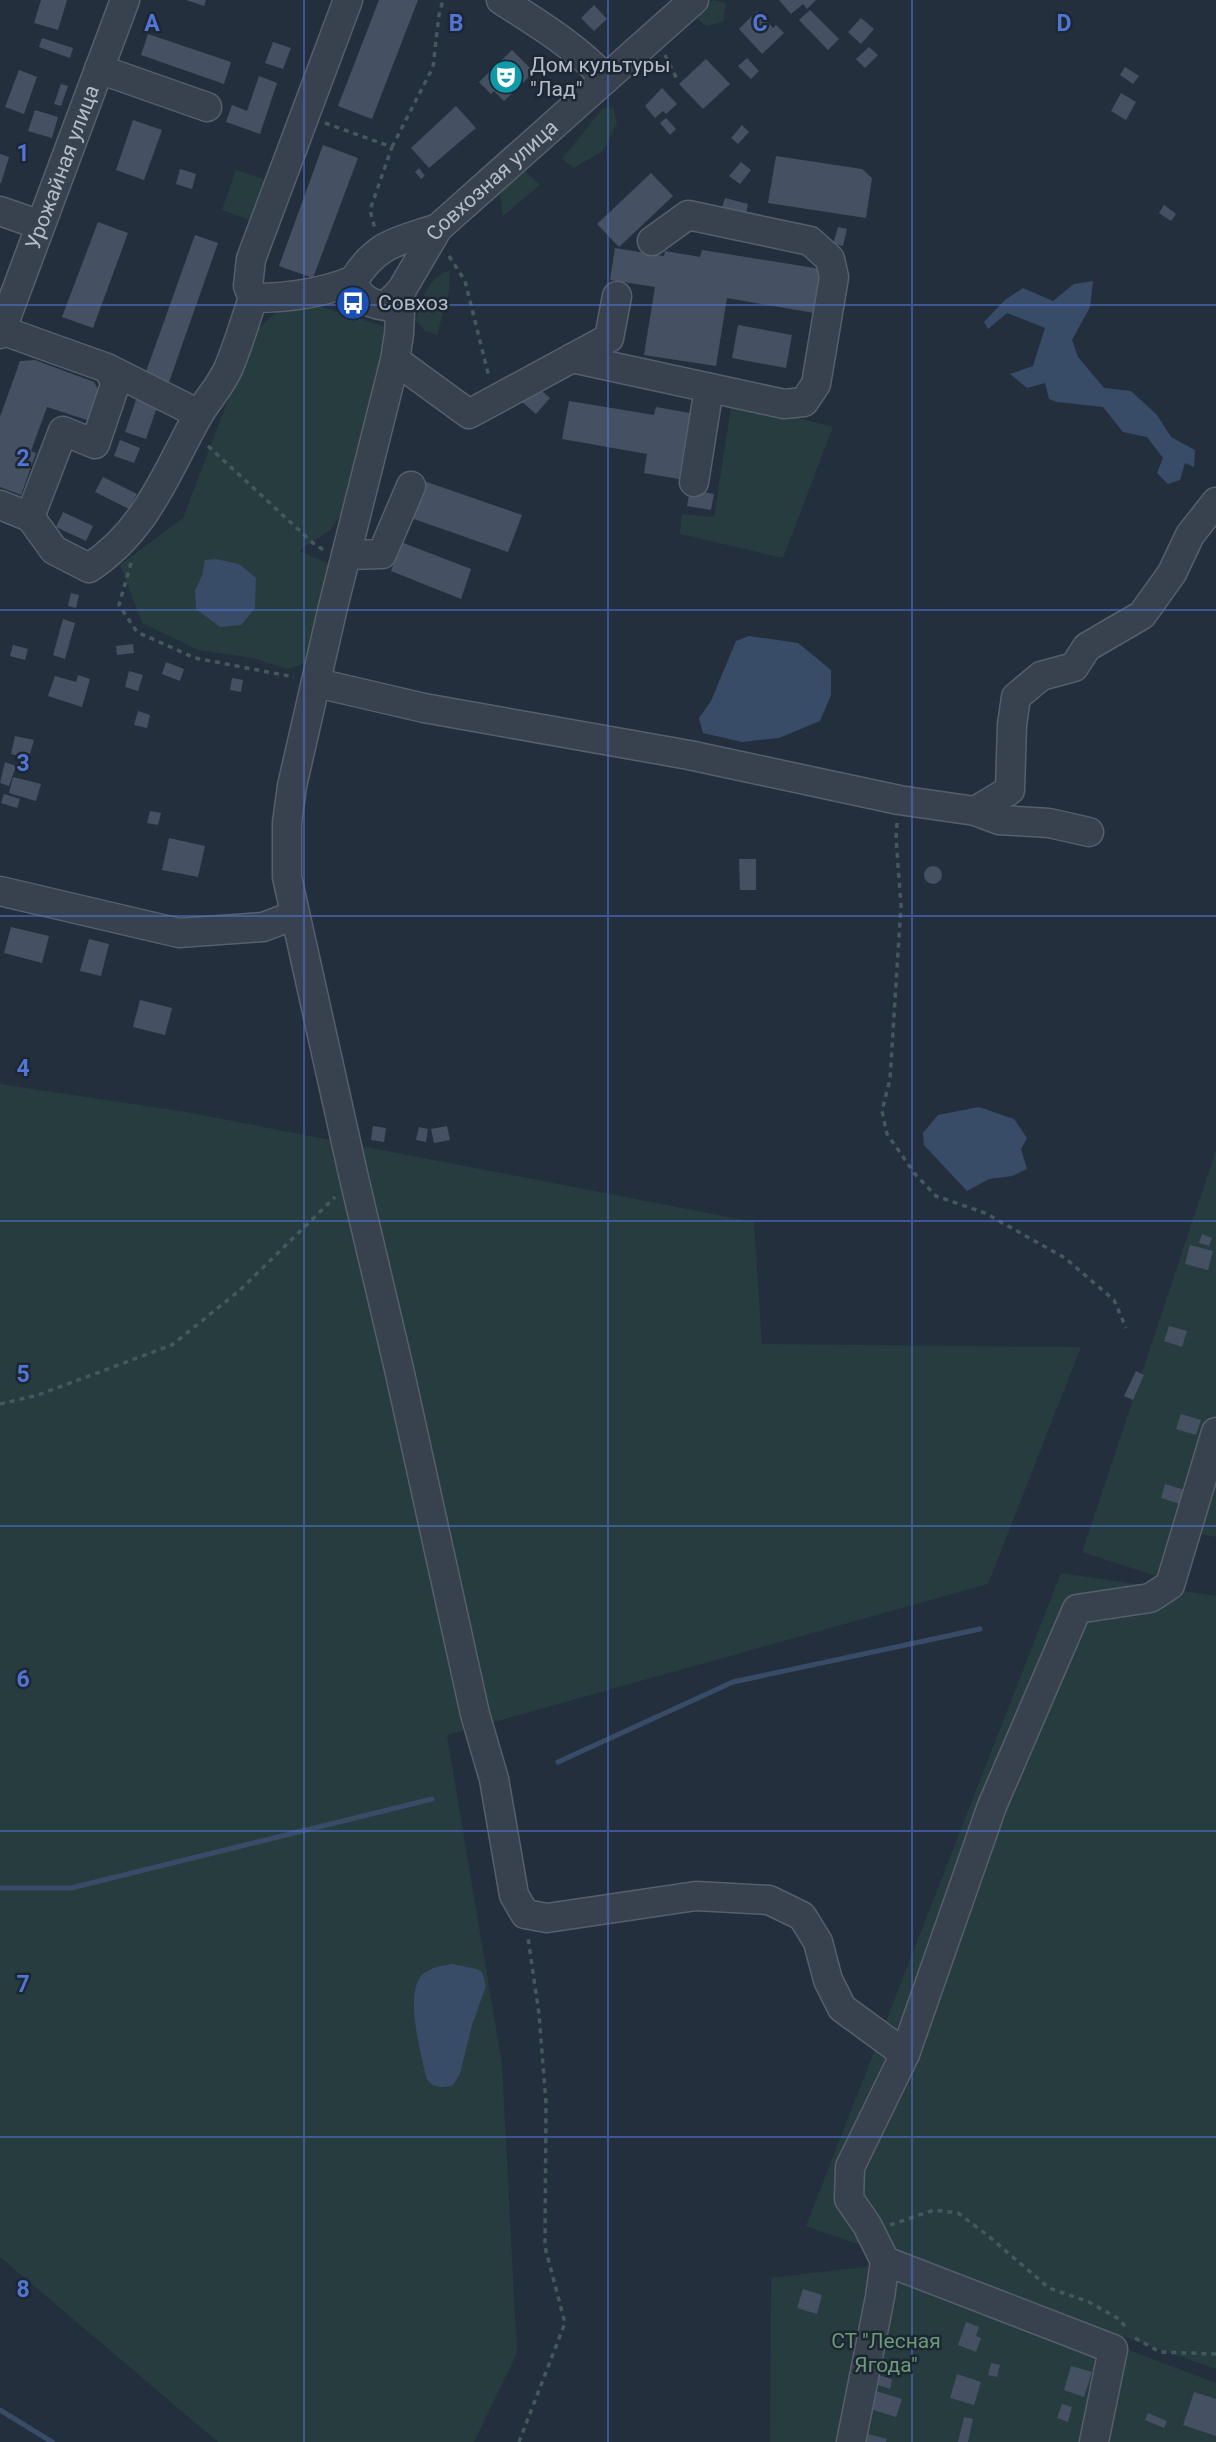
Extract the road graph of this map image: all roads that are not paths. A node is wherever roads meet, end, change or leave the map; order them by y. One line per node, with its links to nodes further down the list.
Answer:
1 (125, 0): 5 (street, Урожайная улица)
2 (348, 0): 15 (street)
3 (500, 0): 6 (street)
4 (694, 0): 6 (street, Совхозная улица)
5 (99, 69): 7 (street); 9 (street, Урожайная улица)
6 (605, 78): 10 (street, Совхозная улица)
7 (207, 107)
8 (0, 211): 9 (street)
9 (40, 225): 16 (street, Урожайная улица)
10 (438, 228): 12 (street); 13 (street, Совхозная улица)
11 (652, 241): 20 (street)
12 (355, 280): 13 (street); 15 (street)
13 (401, 290): 18 (street)
14 (617, 296): 17 (street)
15 (253, 298): 21 (street)
16 (1, 332): 19 (street)
17 (572, 358): 18 (street); 20 (street)
18 (395, 360): 27 (street)
19 (107, 368): 21 (street); 26 (street)
20 (709, 388): 22 (street)
21 (195, 422): 26 (street)
22 (694, 482)
23 (411, 486): 27 (street)
24 (1216, 502): 29 (street)
25 (0, 505): 26 (street)
26 (30, 517)
27 (345, 559): 28 (street)
28 (317, 683): 29 (street); 32 (street)
29 (975, 811): 30 (street)
30 (1089, 832)
31 (0, 891): 32 (street)
32 (295, 915): 34 (street)
33 (1216, 1432): 34 (street)
34 (905, 2054): 35 (street)
35 (885, 2261): 36 (street); 37 (street)
36 (851, 2442)
37 (1094, 2442)

